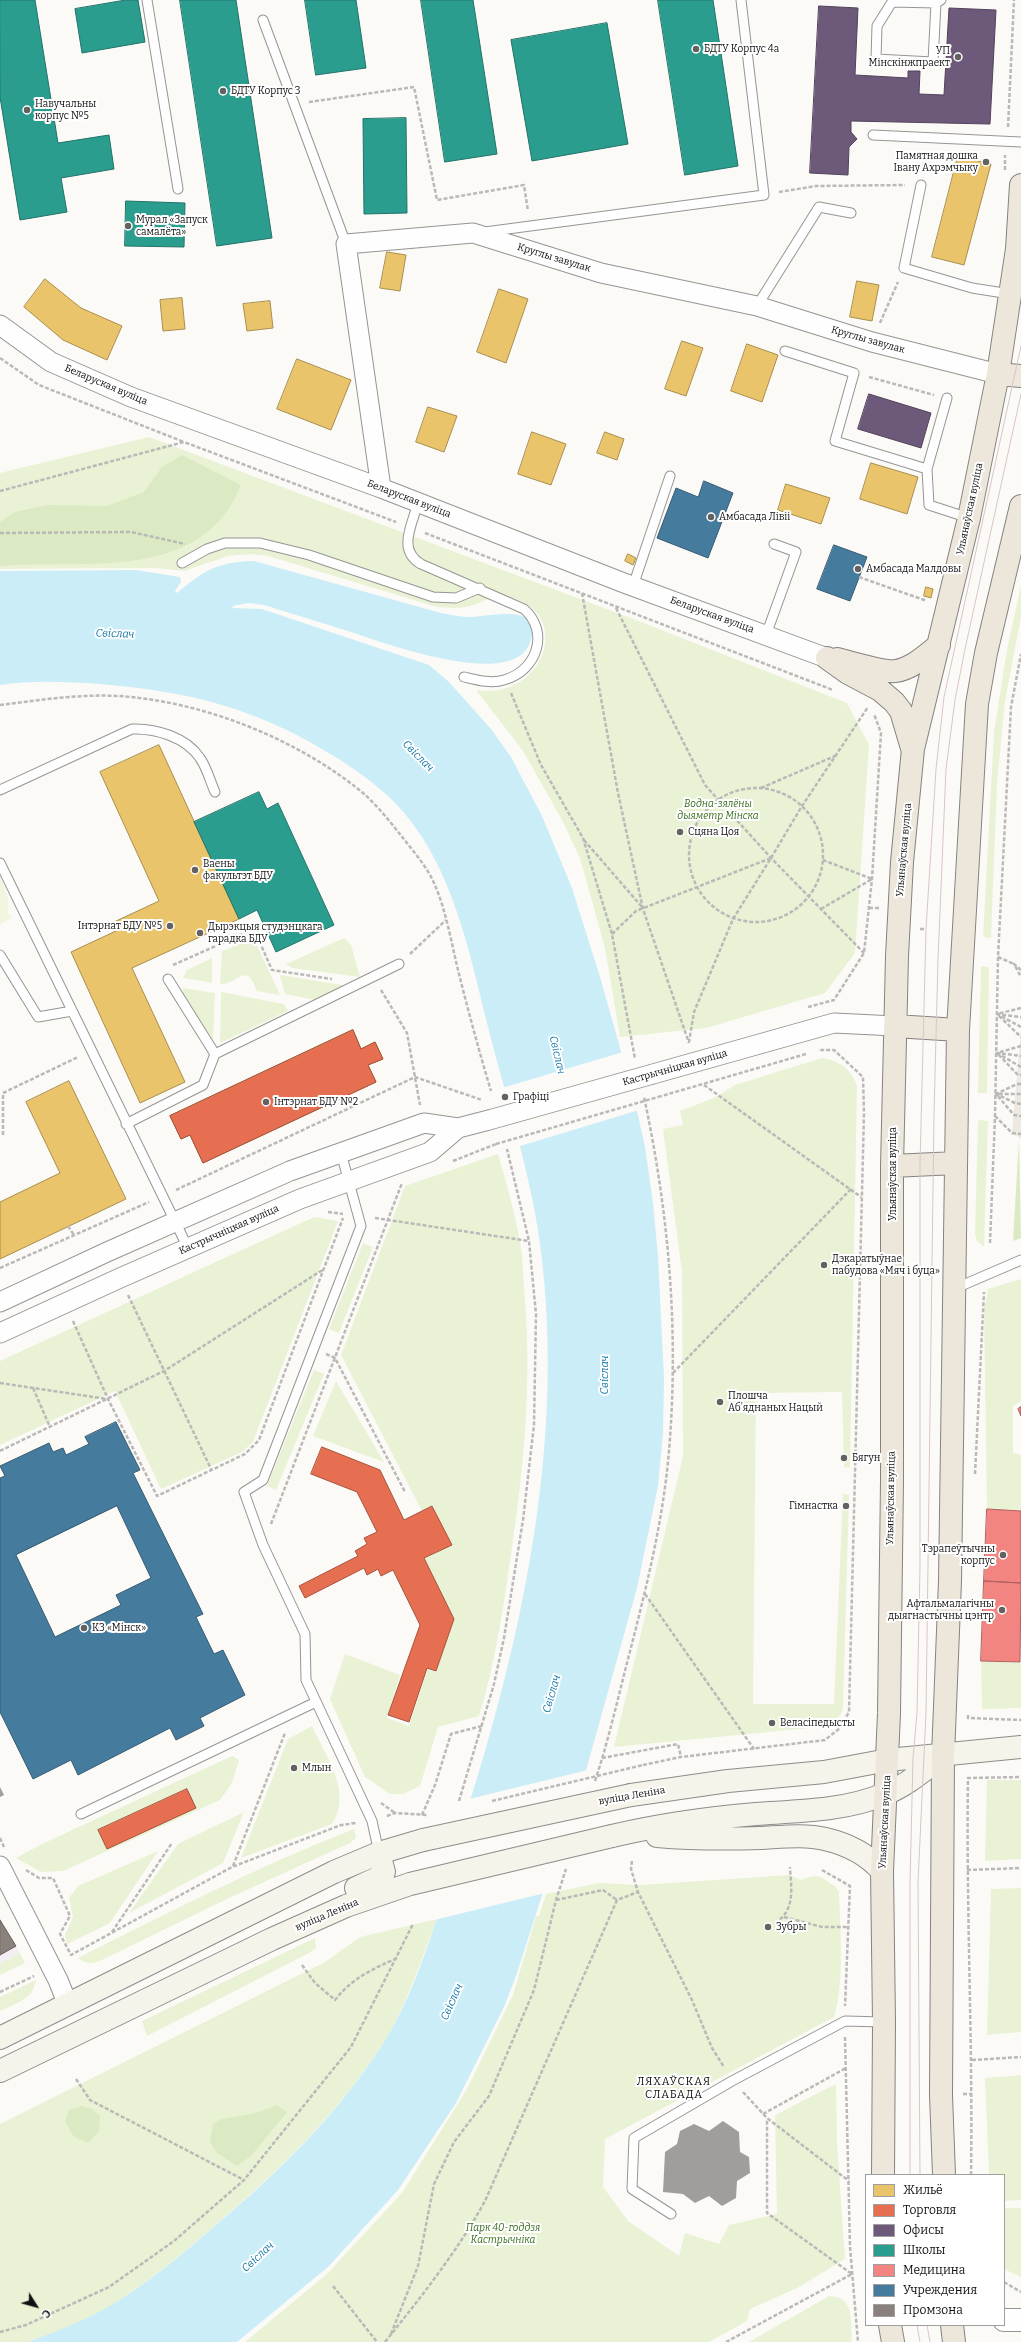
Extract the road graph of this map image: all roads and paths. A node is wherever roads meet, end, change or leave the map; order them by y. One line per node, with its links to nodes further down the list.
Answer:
1 (147, 0): 13 (lane)
2 (741, 0): 14 (lane)
3 (1014, 0): 9 (path)
4 (939, 1): 4 (lane)
5 (263, 20): 6 (lane)
6 (294, 104): 16 (path); 18 (lane)
7 (873, 135): 8 (lane)
8 (926, 137): 9 (lane); 12 (path)
9 (1006, 140): 10 (lane); 11 (path)
10 (1021, 142)
11 (1013, 178): 20 (main road, Ульянаўская вуліца)
12 (921, 185): 14 (path); 19 (lane)
13 (178, 189)
14 (764, 195): 16 (lane)
15 (851, 213): 21 (lane)
16 (530, 226): 17 (lane)
17 (473, 233): 18 (street, Круглы завулак); 21 (street, Круглы завулак)
18 (346, 244): 33 (street)
19 (904, 268): 20 (lane); 23 (path)
20 (1010, 294): 27 (main road, Ульянаўская вуліца)
21 (757, 306): 23 (street, Круглы завулак)
22 (0, 325): 33 (street, Беларуская вуліца)
23 (872, 342): 27 (street, Круглы завулак)
24 (785, 350): 26 (lane)
25 (0, 358): 30 (path)
26 (854, 373): 29 (path); 31 (lane)
27 (998, 374): 28 (main road); 36 (main road, Ульянаўская вуліца)
28 (1021, 376)
29 (947, 398): 31 (lane)
30 (184, 442)
31 (927, 469): 36 (lane)
32 (670, 476): 42 (lane)
33 (381, 488): 34 (street, Беларуская вуліца)
34 (418, 502): 42 (street, Беларуская вуліца); 43 (lane)
35 (1021, 506): 92 (main road)
36 (969, 518): 48 (main road, Ульянаўская вуліца)
37 (0, 533): 39 (path)
38 (774, 544): 47 (lane)
39 (207, 548): 40 (lane); 43 (lane)
40 (182, 563)
41 (859, 577): 45 (path)
42 (634, 586): 47 (street, Беларуская вуліца)
43 (480, 588): 52 (lane)
44 (582, 593): 68 (path)
45 (933, 603)
46 (616, 608): 60 (path)
47 (766, 635): 50 (street, Беларуская вуліца)
48 (939, 645): 50 (main road); 55 (main road, Ульянаўская вуліца)
49 (1021, 654): 77 (path)
50 (827, 658): 55 (main road)
51 (464, 677): 52 (lane)
52 (505, 680): 61 (path)
53 (870, 704): 65 (path)
54 (0, 705): 71 (path)
55 (913, 749): 90 (main road, Ульянаўская вуліца)
56 (836, 755): 57 (path)
57 (761, 788): 60 (path); 63 (path)
58 (0, 790): 59 (lane)
59 (215, 792)
60 (718, 799): 62 (path); 66 (path)
61 (582, 838): 68 (path); 74 (path)
62 (771, 858): 66 (path); 67 (path); 70 (path)
63 (823, 860): 65 (path); 67 (path)
64 (0, 863): 87 (lane)
65 (872, 879): 69 (path); 75 (path)
66 (696, 886): 68 (path); 70 (path)
67 (809, 897): 69 (path); 70 (path)
68 (643, 909): 74 (path); 95 (path)
69 (821, 909): 75 (path)
70 (733, 919): 95 (path)
71 (446, 920): 78 (path); 107 (path)
72 (920, 929): 73 (path)
73 (926, 929)
74 (612, 934): 101 (path)
75 (864, 953): 86 (path)
76 (0, 955): 87 (lane)
77 (998, 957): 79 (path); 88 (path)
78 (399, 964): 84 (lane)
79 (1014, 964): 80 (path); 81 (path); 82 (path)
80 (1021, 967)
81 (1021, 970)
82 (1021, 977)
83 (168, 979): 84 (path); 99 (lane)
84 (363, 983): 99 (lane); 104 (path)
85 (1021, 1008): 88 (path)
86 (803, 1009)
87 (72, 1011): 97 (lane)
88 (997, 1014): 89 (path); 91 (path); 93 (path); 98 (path)
89 (1021, 1017)
90 (895, 1026): 92 (main road); 116 (street, Кастрычніцкая вуліца, bridge); 123 (main road, Ульянаўская вуліца)
91 (1021, 1027)
92 (958, 1030): 122 (main road)
93 (1021, 1037)
94 (696, 1041): 95 (path)
95 (689, 1043)
96 (1021, 1046): 98 (path)
97 (91, 1050): 115 (lane); 118 (path)
98 (997, 1052): 100 (path); 102 (path); 103 (path); 109 (path)
99 (215, 1054): 115 (lane)
100 (1021, 1056)
101 (636, 1061)
102 (1021, 1067)
103 (1021, 1075)
104 (415, 1077): 111 (path); 127 (path)
105 (1021, 1084): 109 (path)
106 (704, 1085): 121 (path, bridge); 126 (path); 128 (path)
107 (491, 1091)
108 (642, 1092): 151 (path)
109 (996, 1094): 110 (path); 112 (path); 113 (path); 114 (path)
110 (1021, 1094)
111 (484, 1101)
112 (1021, 1104)
113 (996, 1116): 117 (path); 136 (path)
114 (1021, 1116)
115 (126, 1124): 127 (lane)
116 (458, 1128): 120 (street, Кастрычніцкая вуліца); 125 (street, Кастрычніцкая вуліца)
117 (1021, 1134)
118 (3, 1135)
119 (507, 1149): 135 (path)
120 (341, 1153): 125 (lane); 132 (street, Кастрычніцкая вуліца)
121 (447, 1162)
122 (956, 1163): 123 (main road); 142 (main road)
123 (892, 1166): 172 (main road, Ульянаўская вуліца)
124 (403, 1180): 131 (path)
125 (348, 1181): 130 (lane); 137 (street, Кастрычніцкая вуліца)
126 (851, 1190): 128 (path); 151 (path)
127 (162, 1197): 132 (lane); 134 (path)
128 (861, 1198): 168 (path)
129 (324, 1211): 140 (path)
130 (358, 1215): 131 (path); 148 (lane)
131 (388, 1221): 135 (path); 149 (path)
132 (175, 1223): 137 (lane); 144 (street, Кастрычніцкая вуліца)
133 (68, 1226): 134 (path)
134 (74, 1235): 139 (path)
135 (529, 1241): 166 (path)
136 (990, 1243)
137 (188, 1248): 146 (street, Кастрычніцкая вуліца)
138 (1021, 1260): 142 (lane)
139 (0, 1268)
140 (325, 1268): 147 (path); 150 (path)
141 (984, 1287): 158 (path)
142 (956, 1288): 169 (main road)
143 (126, 1291): 150 (path)
144 (0, 1302)
145 (73, 1320): 154 (path)
146 (0, 1333)
147 (296, 1343): 148 (path); 157 (path)
148 (314, 1350): 149 (path); 160 (lane)
149 (335, 1358): 159 (path); 160 (path)
150 (164, 1371): 154 (path); 157 (path)
151 (673, 1373): 161 (path)
152 (0, 1383): 153 (path)
153 (32, 1388): 154 (path); 155 (path)
154 (108, 1399): 155 (path); 157 (path)
155 (50, 1427): 156 (path)
156 (0, 1452)
157 (212, 1471)
158 (975, 1476)
159 (405, 1492)
160 (263, 1545): 162 (lane)
161 (645, 1594): 168 (path); 171 (path)
162 (316, 1702): 163 (lane); 181 (lane)
163 (293, 1714): 178 (lane); 190 (path)
164 (967, 1714): 165 (path)
165 (1021, 1720)
166 (482, 1726): 176 (path); 179 (path)
167 (1021, 1747): 169 (main road)
168 (754, 1750): 170 (path)
169 (943, 1756): 172 (main road, вуліца Леніна); 175 (main road); 222 (main road)
170 (681, 1757): 171 (path); 177 (path, bridge)
171 (602, 1758): 174 (path)
172 (888, 1760): 175 (main road, Ульянаўская вуліца); 185 (main road, вуліца Леніна, bridge)
173 (1021, 1777): 194 (path)
174 (592, 1788)
175 (886, 1794): 182 (main road); 195 (main road, Ульянаўская вуліца)
176 (459, 1801)
177 (491, 1801)
178 (81, 1814)
179 (422, 1815): 180 (path); 181 (path)
180 (430, 1816)
181 (372, 1820): 185 (lane); 190 (path)
182 (618, 1834): 195 (main road); 206 (main road, вуліца Леніна, bridge)
183 (0, 1838): 186 (path)
184 (172, 1842): 203 (path)
185 (379, 1853): 206 (main road, вуліца Леніна); 209 (main road, вуліца Леніна)
186 (3, 1858): 209 (street)
187 (632, 1861): 196 (path)
188 (568, 1863): 197 (path)
189 (19, 1866): 203 (path)
190 (232, 1867): 203 (path)
191 (790, 1867): 199 (path)
192 (1021, 1868): 194 (path)
193 (822, 1870): 202 (path)
194 (967, 1870): 214 (path)
195 (882, 1871): 211 (main road, Ульянаўская вуліца)
196 (638, 1892): 198 (path); 218 (path)
197 (556, 1900): 198 (path); 236 (path)
198 (617, 1900): 236 (path)
199 (784, 1917): 200 (path); 202 (path)
200 (775, 1923)
201 (413, 1924): 204 (path)
202 (848, 1927): 210 (path)
203 (112, 1932)
204 (398, 1958): 205 (path); 224 (path)
205 (302, 1965)
206 (211, 1969): 216 (main road, вуліца Леніна)
207 (36, 1975): 208 (path)
208 (0, 1992)
209 (68, 2005): 212 (main road, вуліца Леніна)
210 (845, 2021): 211 (lane); 215 (path); 218 (lane)
211 (884, 2022): 221 (main road, Ульянаўская вуліца)
212 (0, 2038)
213 (1021, 2057): 214 (path)
214 (972, 2060): 223 (path)
215 (846, 2068): 219 (path); 225 (path)
216 (0, 2071)
217 (76, 2080): 224 (path)
218 (732, 2081): 219 (path); 226 (lane)
219 (763, 2114): 220 (path)
220 (767, 2118): 225 (path); 227 (path)
221 (883, 2174)
222 (944, 2174)
223 (971, 2174)
224 (244, 2180): 235 (path)
225 (849, 2181): 227 (path)
226 (671, 2214)
227 (852, 2274): 239 (path); 240 (path)
228 (1005, 2283): 230 (path)
229 (333, 2286): 237 (path)
230 (1021, 2292)
231 (1005, 2320): 232 (street)
232 (1021, 2320)
233 (890, 2326): 241 (main road)
234 (952, 2326): 242 (main road)
235 (0, 2332)
236 (391, 2334): 238 (path)
237 (377, 2342)
238 (385, 2342)
239 (726, 2342)
240 (858, 2342)
241 (893, 2342)
242 (954, 2342)

